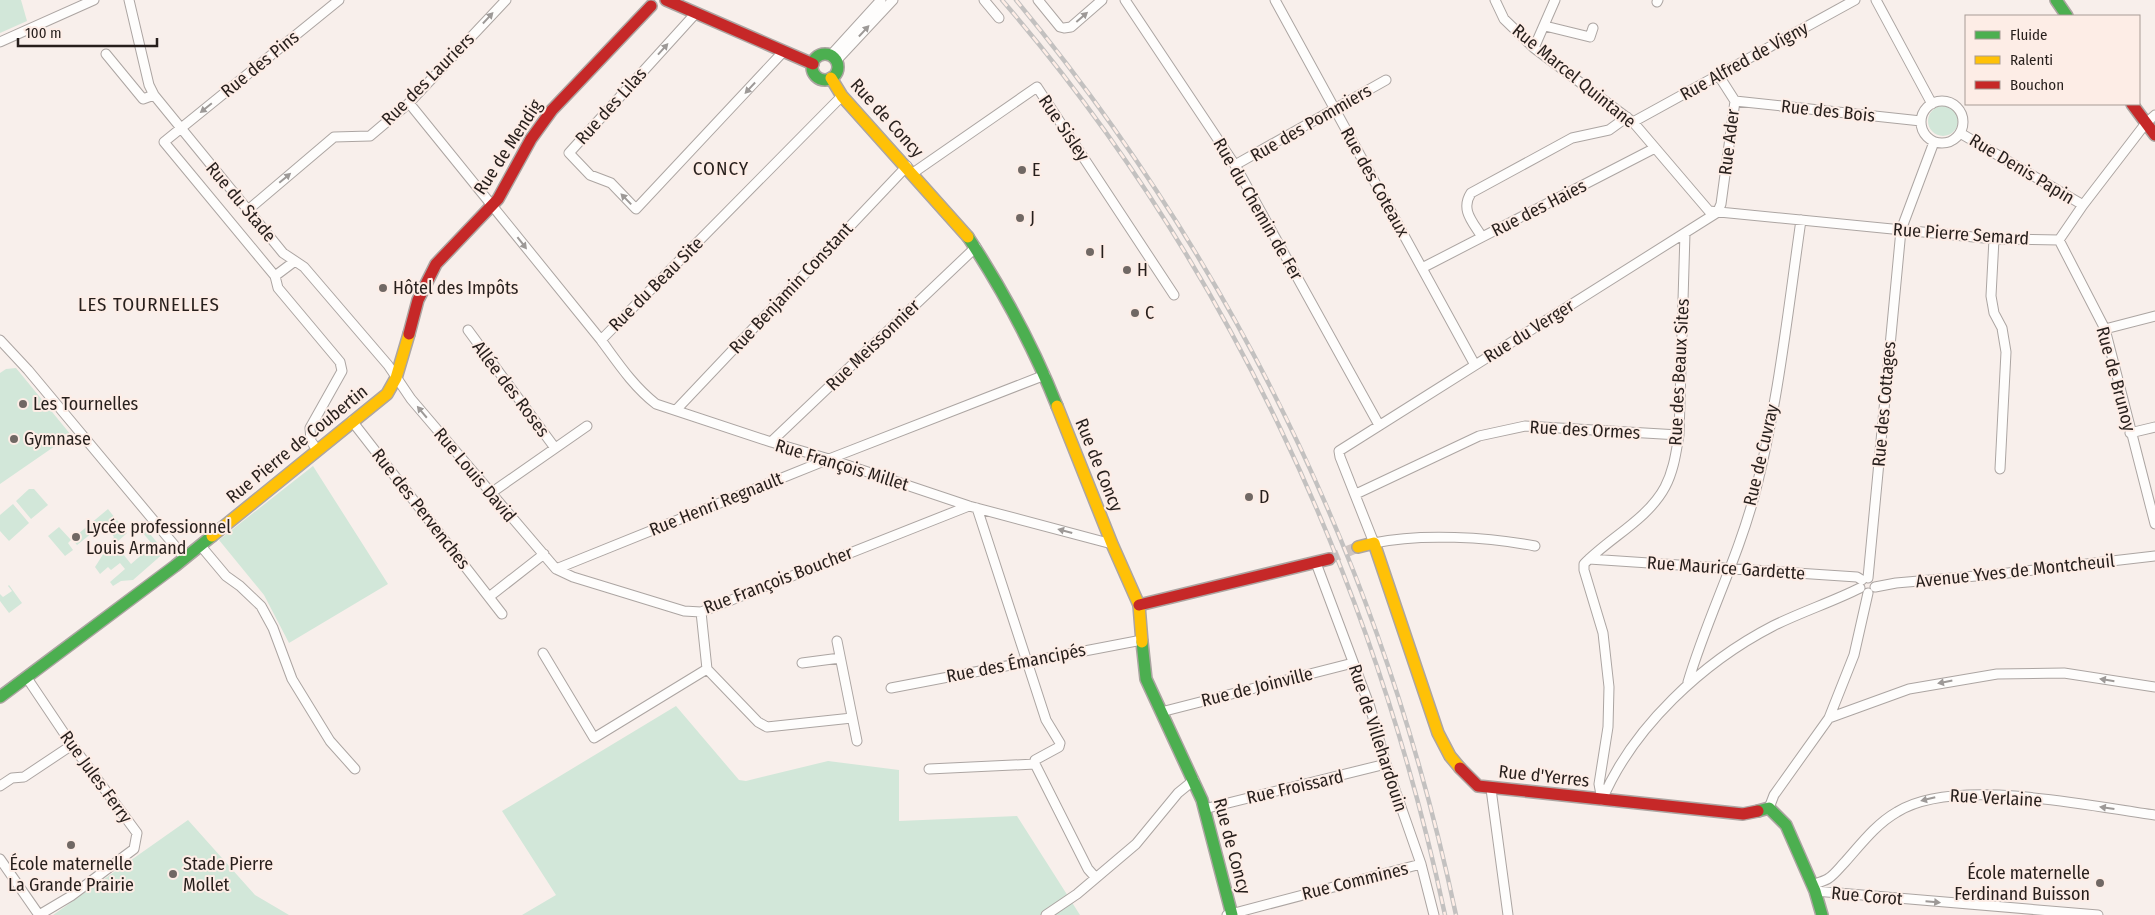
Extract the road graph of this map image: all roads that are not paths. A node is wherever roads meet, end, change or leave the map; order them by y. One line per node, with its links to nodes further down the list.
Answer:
1 (94, 0): 24 (street)
2 (129, 0): 33 (street, Rue du Stade)
3 (339, 0): 44 (street, Rue des Pins, one-way to 44)
4 (506, 0): 36 (street, Rue des Lauriers, one-way to 4)
5 (664, 0): 18 (street, Rue de Concy); 19 (street, Rue de Concy)
6 (881, 0): 28 (street)
7 (893, 0): 28 (street, one-way to 7)
8 (984, 0): 21 (street)
9 (1038, 0): 10 (street, one-way to 10)
10 (1102, 0)
11 (1126, 0): 49 (street, Rue du Chemin de Fer)
12 (1275, 0): 40 (street, Rue des Coteaux)
13 (1495, 0): 25 (street, Rue Marcel Quintane)
14 (1556, 0): 22 (street)
15 (1855, 0): 30 (street, Rue Alfred de Vigny)
16 (1876, 0): 37 (street)
17 (2056, 0): 20 (street)
18 (646, 3): 51 (street, Rue de Mendig)
19 (696, 12): 26 (street, Rue de Concy); 26 (street, Rue des Lilas, one-way to 19)
20 (2066, 15)
21 (1000, 18)
22 (1546, 26): 23 (street); 25 (street)
23 (1593, 28)
24 (0, 42)
25 (1534, 48): 42 (street, Rue Marcel Quintane)
26 (783, 52): 29 (street, Rue de Concy)
27 (106, 54): 33 (street)
28 (833, 58): 29 (street); 31 (street, Rue de Concy)
29 (813, 64): 31 (street, Rue de Concy)
30 (1719, 76): 35 (street, Rue Ader); 42 (street, Rue Alfred de Vigny)
31 (831, 78): 34 (street, Rue de Concy)
32 (1386, 80): 40 (street, Rue des Pommiers)
33 (154, 95): 44 (street, Rue du Stade)
34 (842, 96): 50 (street, Rue de Concy); 70 (street, Rue du Beau Site)
35 (1735, 101): 43 (street, Rue des Bois); 54 (street, Rue Ader)
36 (409, 103): 51 (street, Rue du Beau Site); 53 (street, Rue des Lauriers, one-way to 36)
37 (1932, 104): 39 (street); 43 (street)
38 (2133, 105): 41 (street)
39 (1962, 106): 45 (street)
40 (1334, 109): 49 (street, Rue des Pommiers); 63 (street, Rue des Coteaux)
41 (2151, 119): 46 (street); 52 (street)
42 (1630, 120): 48 (street, Rue Marcel Quintane); 58 (street, Rue Alfred de Vigny)
43 (1921, 121): 47 (street)
44 (181, 128): 53 (street, Rue du Stade); 64 (street, Rue des Pins)
45 (1960, 132): 47 (street); 52 (street, Rue Denis Papin)
46 (2155, 135)
47 (1934, 142): 56 (street, Rue des Cottages)
48 (1655, 148): 54 (street, Rue Marcel Quintane); 58 (street, Rue des Haies)
49 (1236, 165): 76 (street, Rue du Chemin de Fer)
50 (910, 170): 61 (street, Rue de Concy); 65 (street, Rue Sisley); 74 (street, Rue Benjamin Constant)
51 (492, 205): 70 (street, Rue du Beau Site, one-way to 70); 73 (street, Rue de Mendig)
52 (2083, 205): 60 (street)
53 (248, 210): 62 (street, Rue du Stade)
54 (1718, 211): 55 (street, Rue Pierre Semard); 57 (street, Rue du Verger)
55 (1801, 220): 56 (street, Rue Pierre Semard); 101 (street, Rue de Cuvray)
56 (1901, 230): 59 (street, Rue Pierre Semard); 103 (street, Rue des Cottages)
57 (1685, 233): 71 (street, Rue du Verger); 80 (street, Rue des Beaux Sites)
58 (1482, 237): 63 (street, Rue des Haies)
59 (1994, 239): 60 (street, Rue Pierre Semard); 85 (street)
60 (2059, 240): 67 (street, Rue de Brunoy)
61 (976, 247): 72 (street, Rue de Concy); 81 (street, Rue Meissonnier)
62 (295, 261): 64 (street); 73 (street, Rue du Stade)
63 (1422, 268): 71 (street, Rue des Coteaux)
64 (275, 276): 83 (street)
65 (1174, 295)
66 (2155, 316): 67 (street)
67 (2105, 329): 79 (street, Rue de Brunoy)
68 (468, 330): 82 (street, Allée des Roses)
69 (0, 340): 97 (street)
70 (601, 340): 74 (street, Rue François Millet)
71 (1475, 365): 76 (street, Rue du Verger)
72 (1045, 375): 84 (street, Rue Henri Regnault); 91 (street, Rue de Concy)
73 (396, 378): 75 (street, Rue Pierre de Coubertin); 86 (street, Rue Louis David, one-way to 73)
74 (676, 410): 81 (street, Rue François Millet)
75 (352, 421): 83 (street, Rue Pierre de Coubertin); 104 (street, Rue des Pervenches)
76 (1379, 425): 87 (street, Rue du Verger)
77 (587, 426): 82 (street)
78 (2155, 427): 79 (street)
79 (2130, 433): 89 (street, Rue de Brunoy)
80 (1679, 434): 87 (street, Rue des Ormes); 99 (street, Rue des Beaux Sites)
81 (771, 442): 84 (street, Rue François Millet)
82 (555, 448): 86 (street)
83 (317, 450): 92 (street, Rue Pierre de Coubertin)
84 (829, 459): 88 (street, Rue François Millet); 102 (street, Rue Henri Regnault)
85 (2000, 469)
86 (491, 493): 95 (street, Rue Louis David)
87 (1356, 494): 90 (street)
88 (973, 507): 91 (street, Rue François Millet, one-way to 88); 106 (street, Rue François Boucher); 112 (street)
89 (2155, 524)
90 (1374, 543): 93 (street); 94 (street); 134 (street, Rue d'Yerres)
91 (1112, 544): 105 (street, Rue de Concy)
92 (200, 545): 97 (street, Rue Pierre de Coubertin); 130 (street)
93 (1535, 546)
94 (1358, 547)
95 (544, 554): 102 (street, Rue Louis David); 104 (street)
96 (2155, 556): 103 (street, Avenue Yves de Montcheuil)
97 (185, 558): 116 (street, Rue Pierre de Coubertin)
98 (1328, 559): 100 (street)
99 (1587, 562): 101 (street, Rue Maurice Gardette); 129 (street)
100 (1316, 563): 105 (street); 114 (street, Rue de Villehardouin)
101 (1730, 568): 103 (street, Rue Maurice Gardette); 117 (street, Rue de Cuvray)
102 (556, 569): 106 (street, Rue François Boucher)
103 (1867, 585): 117 (street); 123 (street, Rue des Cottages)
104 (490, 597): 107 (street, Rue des Pervenches)
105 (1139, 605): 108 (street, Rue de Concy)
106 (701, 612): 115 (street)
107 (502, 614)
108 (1142, 640): 112 (street, Rue des Émancipés); 121 (street, Rue de Concy)
109 (837, 641): 111 (street)
110 (542, 653): 115 (street)
111 (840, 658): 113 (street); 122 (street)
112 (1027, 661): 119 (street, Rue des Émancipés); 127 (street)
113 (802, 663)
114 (1353, 663): 121 (street, Rue de Joinville); 128 (street, Rue de Villehardouin)
115 (707, 669): 122 (street)
116 (28, 678): 120 (street, Rue Pierre de Coubertin); 125 (street, Rue Jules Ferry)
117 (1688, 682): 126 (street)
118 (2155, 687): 123 (street, one-way to 123)
119 (891, 688)
120 (0, 697)
121 (1161, 712): 132 (street, Rue de Concy)
122 (852, 718): 124 (street)
123 (1829, 718): 137 (street, Rue des Cottages)
124 (857, 740)
125 (72, 745): 133 (street); 139 (street, Rue Jules Ferry)
126 (1625, 755): 129 (street); 135 (street)
127 (1035, 764): 131 (street); 141 (street)
128 (1386, 764): 136 (street, Rue Froissard); 140 (street, Rue de Villehardouin)
129 (1603, 767): 135 (street)
130 (355, 769)
131 (929, 769)
132 (1194, 780): 136 (street, Rue de Concy); 141 (street)
133 (0, 786)
134 (1491, 789): 135 (street, Rue d'Yerres); 148 (street)
135 (1602, 800): 137 (street, Rue d'Yerres)
136 (1204, 808): 145 (street, Rue de Concy)
137 (1770, 808): 143 (street)
138 (2155, 815): 142 (street, Rue Verlaine, one-way to 142)
139 (0, 859)
140 (1420, 864): 145 (street, Rue Commines); 147 (street, Rue de Villehardouin)
141 (1096, 878): 146 (street)
142 (1829, 878): 143 (street, Rue Verlaine); 144 (street)
143 (1815, 891): 144 (street, Rue Corot); 149 (street)
144 (1834, 893): 150 (street, Rue Corot, one-way to 150)
145 (1230, 914)
146 (1046, 915)
147 (1434, 915)
148 (1508, 915)
149 (1822, 915)
150 (2098, 915)

